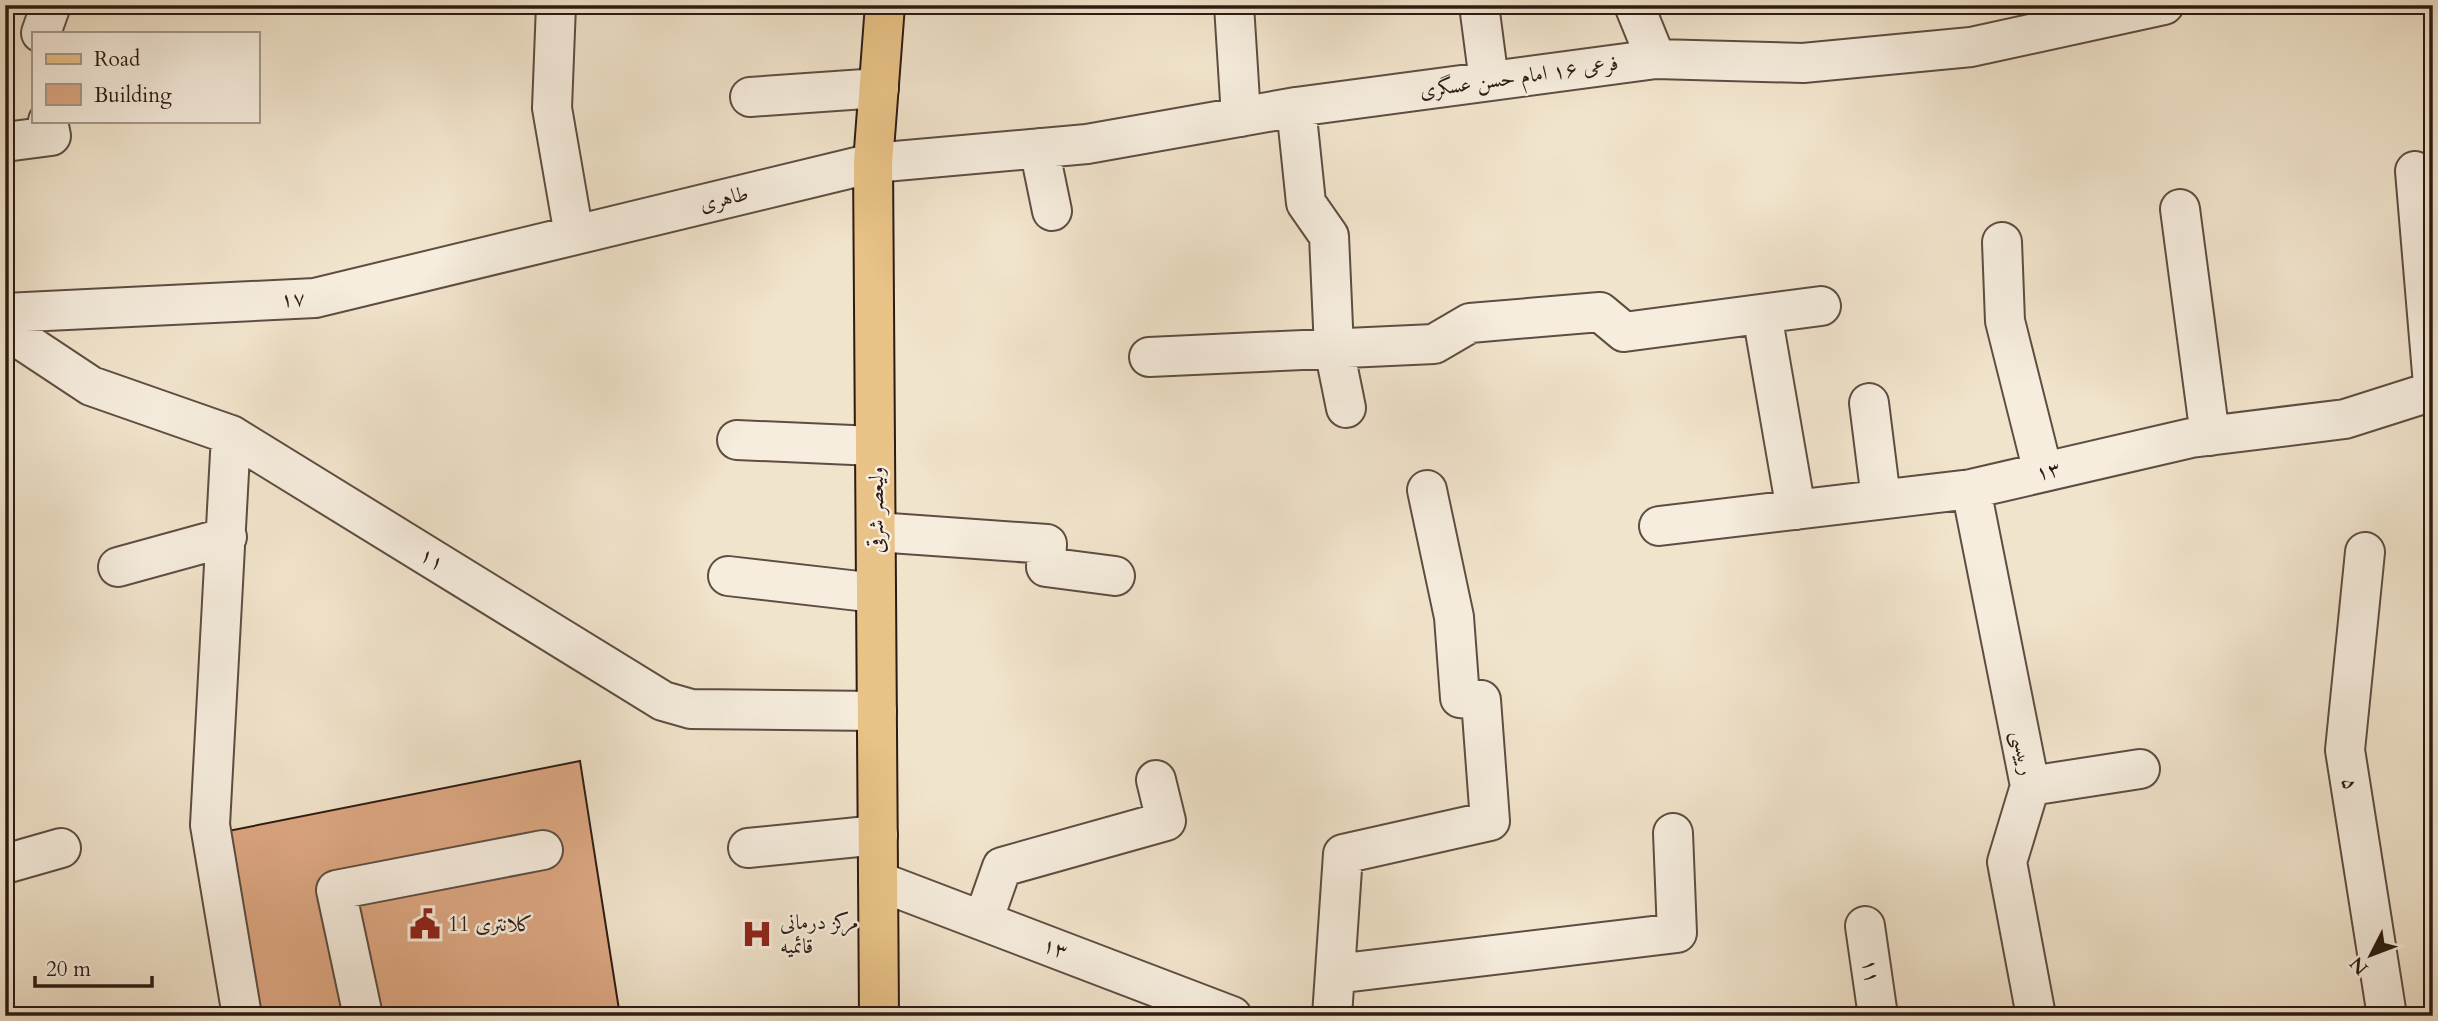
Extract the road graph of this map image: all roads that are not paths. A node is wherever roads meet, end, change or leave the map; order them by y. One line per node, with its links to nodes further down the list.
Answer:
1 (51, 5): 8 (street)
2 (556, 5): 22 (street)
3 (886, 5): 11 (main road, ولیعصر شرقی)
4 (1234, 5): 14 (street)
5 (1479, 5): 10 (street)
6 (1634, 5): 9 (street)
7 (2164, 5): 9 (street, فرعی ۱۶ امام حسن عسگری)
8 (41, 32)
9 (1656, 59): 10 (street, فرعی ۱۶ امام حسن عسگری)
10 (1489, 81): 13 (street, فرعی ۱۶ امام حسن عسگری)
11 (879, 88): 12 (street); 18 (main road, ولیعصر شرقی)
12 (750, 97)
13 (1296, 107): 14 (street, فرعی ۱۶ امام حسن عسگری); 28 (street)
14 (1241, 117): 17 (street, فرعی ۱۶ امام حسن عسگری)
15 (48, 122): 16 (street)
16 (5, 142)
17 (1039, 148): 18 (street, فرعی ۱۶ امام حسن عسگری); 21 (street)
18 (873, 163): 22 (street, طاهری); 37 (main road, ولیعصر شرقی)
19 (2415, 170): 30 (street)
20 (2180, 209): 35 (street)
21 (1052, 211)
22 (574, 235): 25 (street, ۱۷)
23 (2002, 242): 38 (street)
24 (1821, 306): 26 (street)
25 (5, 313)
26 (1762, 314): 28 (street); 42 (street)
27 (5, 329): 34 (street, ۱۱)
28 (1334, 349): 29 (street); 33 (street)
29 (1149, 357)
30 (2433, 385)
31 (2433, 391): 35 (street, ۱۳)
32 (1869, 403): 41 (street)
33 (1346, 408)
34 (231, 435): 45 (street); 51 (street, ۱۱)
35 (2210, 436): 38 (street, ۱۳)
36 (737, 440): 37 (street)
37 (875, 446): 44 (main road, ولیعصر شرقی)
38 (2043, 472): 39 (street, ۱۳)
39 (1971, 489): 41 (street, ۱۳); 54 (street, رییسی)
40 (1427, 490): 64 (street)
41 (1881, 499): 42 (street, ۱۳)
42 (1796, 510): 43 (street, ۱۳)
43 (1659, 526)
44 (876, 532): 49 (street); 50 (main road, ولیعصر شرقی)
45 (227, 537): 47 (street); 65 (street)
46 (2365, 552): 72 (street, ۵)
47 (118, 567)
48 (728, 576): 50 (street)
49 (1115, 576)
50 (876, 593): 51 (main road, ولیعصر شرقی)
51 (877, 712): 56 (main road, ولیعصر شرقی)
52 (2140, 769): 54 (street)
53 (1156, 780): 62 (street)
54 (2030, 786): 71 (street, رییسی)
55 (1672, 833): 64 (street)
56 (878, 835): 58 (street); 61 (main road, ولیعصر شرقی)
57 (61, 848): 60 (street)
58 (748, 848)
59 (543, 850): 66 (street)
60 (5, 864)
61 (878, 881): 62 (street, ۱۳); 67 (main road, ولیعصر شرقی)
62 (983, 921): 68 (street, ۱۳)
63 (1865, 926): 70 (street, ۱۱)
64 (1335, 974): 69 (street)
65 (242, 1016)
66 (363, 1016)
67 (879, 1016)
68 (1232, 1016)
69 (1332, 1016)
70 (1878, 1016)
71 (2036, 1016)
72 (2387, 1016)

